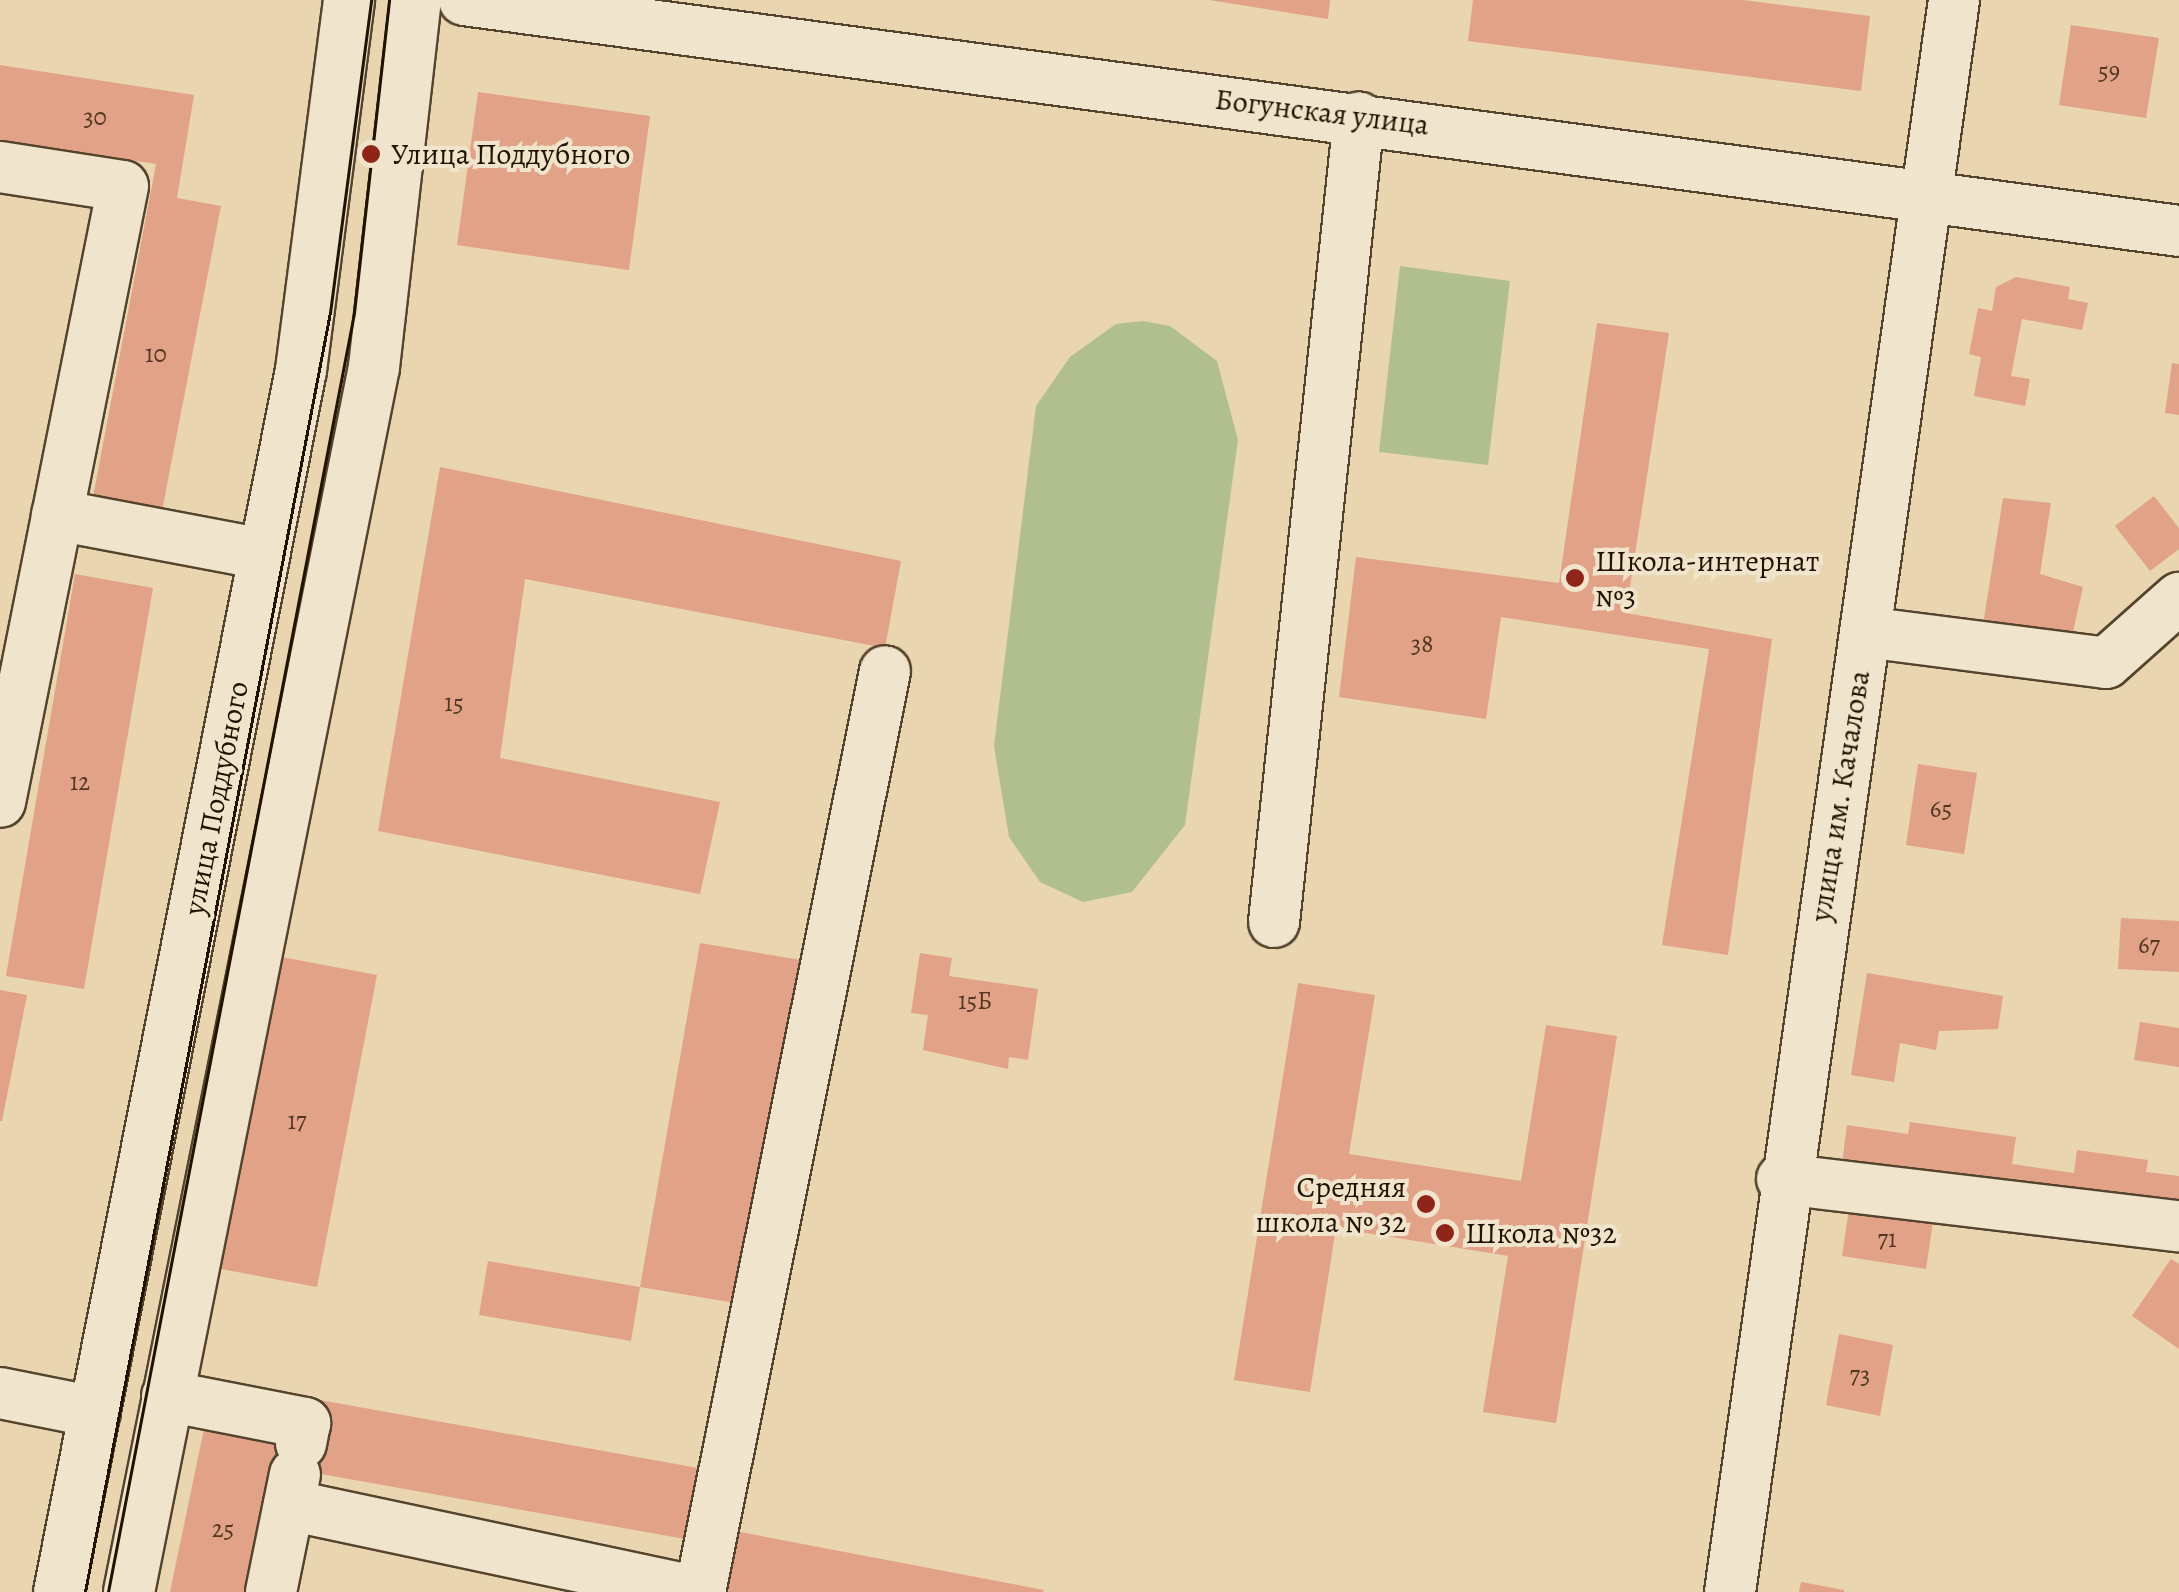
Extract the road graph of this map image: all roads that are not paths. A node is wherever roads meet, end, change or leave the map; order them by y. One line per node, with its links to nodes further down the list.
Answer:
1 (350, 0): 10 (street, улица Поддубного)
2 (416, 0): 20 (street)
3 (464, 0): 5 (street, Богунская улица)
4 (1954, 0): 7 (street, улица им. Качалова)
5 (1359, 117): 7 (street, Богунская улица); 16 (street)
6 (0, 167): 9 (street)
7 (1925, 191): 8 (street, Богунская улица); 12 (street, улица им. Качалова)
8 (2179, 231)
9 (57, 515): 10 (street); 14 (street)
10 (264, 554): 21 (street, улица Поддубного)
11 (2179, 598): 12 (street)
12 (1865, 632): 17 (street, улица им. Качалова)
13 (885, 671): 23 (street)
14 (8, 720): 15 (street)
15 (0, 802)
16 (1274, 922)
17 (1782, 1180): 18 (street); 27 (street, улица им. Качалова)
18 (2179, 1226)
19 (0, 1393): 21 (street)
20 (167, 1396): 22 (street); 25 (street)
21 (95, 1412): 24 (street, улица Поддубного)
22 (295, 1473): 23 (street); 26 (street)
23 (700, 1590)
24 (59, 1592)
25 (129, 1592)
26 (271, 1592)
27 (1730, 1592)

